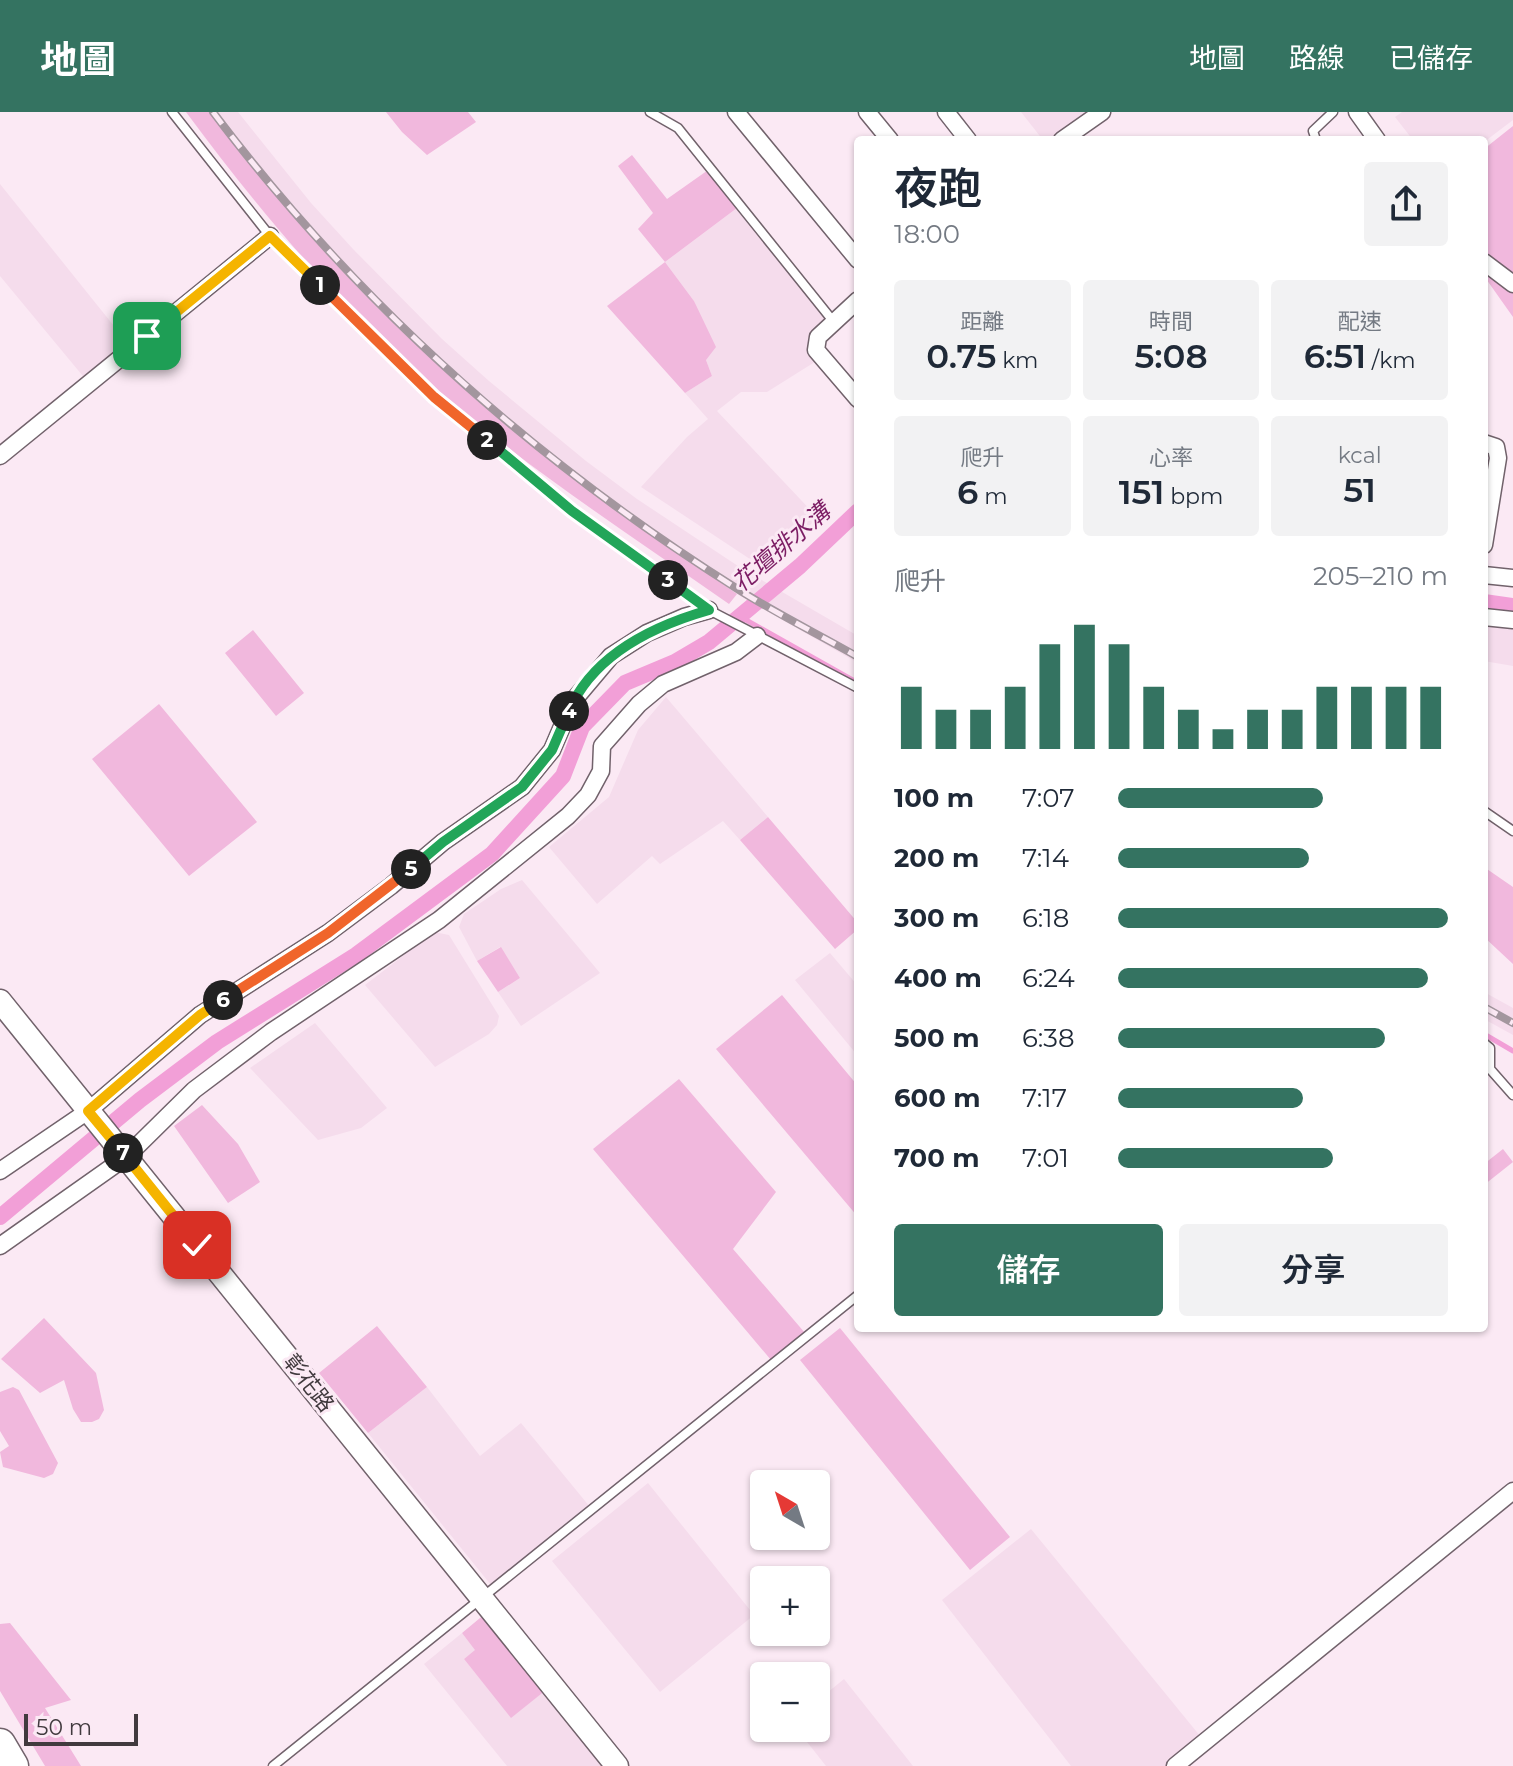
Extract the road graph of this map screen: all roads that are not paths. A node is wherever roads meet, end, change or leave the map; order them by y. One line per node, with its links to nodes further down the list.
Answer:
1 (172, 112): 14 (lane)
2 (650, 112): 19 (lane)
3 (736, 112): 15 (street)
4 (867, 112): 9 (street)
5 (946, 112): 10 (street)
6 (1102, 112): 11 (street)
7 (1333, 112): 12 (lane)
8 (1357, 112): 13 (street)
9 (887, 136)
10 (965, 136)
11 (1068, 136)
12 (1315, 136)
13 (1374, 136)
14 (270, 236): 22 (street); 26 (lane)
15 (854, 255)
16 (1488, 265): 17 (street)
17 (1513, 284)
18 (854, 303): 19 (street)
19 (833, 321): 20 (street)
20 (854, 394)
21 (1488, 444): 23 (street)
22 (0, 456)
23 (1488, 520)
24 (1488, 575): 25 (street)
25 (1513, 578)
26 (711, 611): 29 (lane); 36 (street)
27 (1488, 617): 28 (street)
28 (1513, 620)
29 (751, 633): 30 (lane); 37 (street)
30 (854, 686)
31 (1488, 814): 32 (lane)
32 (1513, 831)
33 (0, 1001): 36 (street, 彰花路)
34 (1488, 1046): 35 (lane)
35 (1513, 1095)
36 (92, 1114): 37 (street, 彰花路); 38 (street)
37 (120, 1150): 39 (street); 42 (street, 彰花路)
38 (0, 1171)
39 (0, 1246)
40 (854, 1298): 42 (lane)
41 (1513, 1491): 47 (street)
42 (481, 1599): 45 (lane); 46 (street, 彰花路)
43 (0, 1744): 44 (highway)
44 (13, 1766)
45 (273, 1766)
46 (617, 1766)
47 (1175, 1766)

